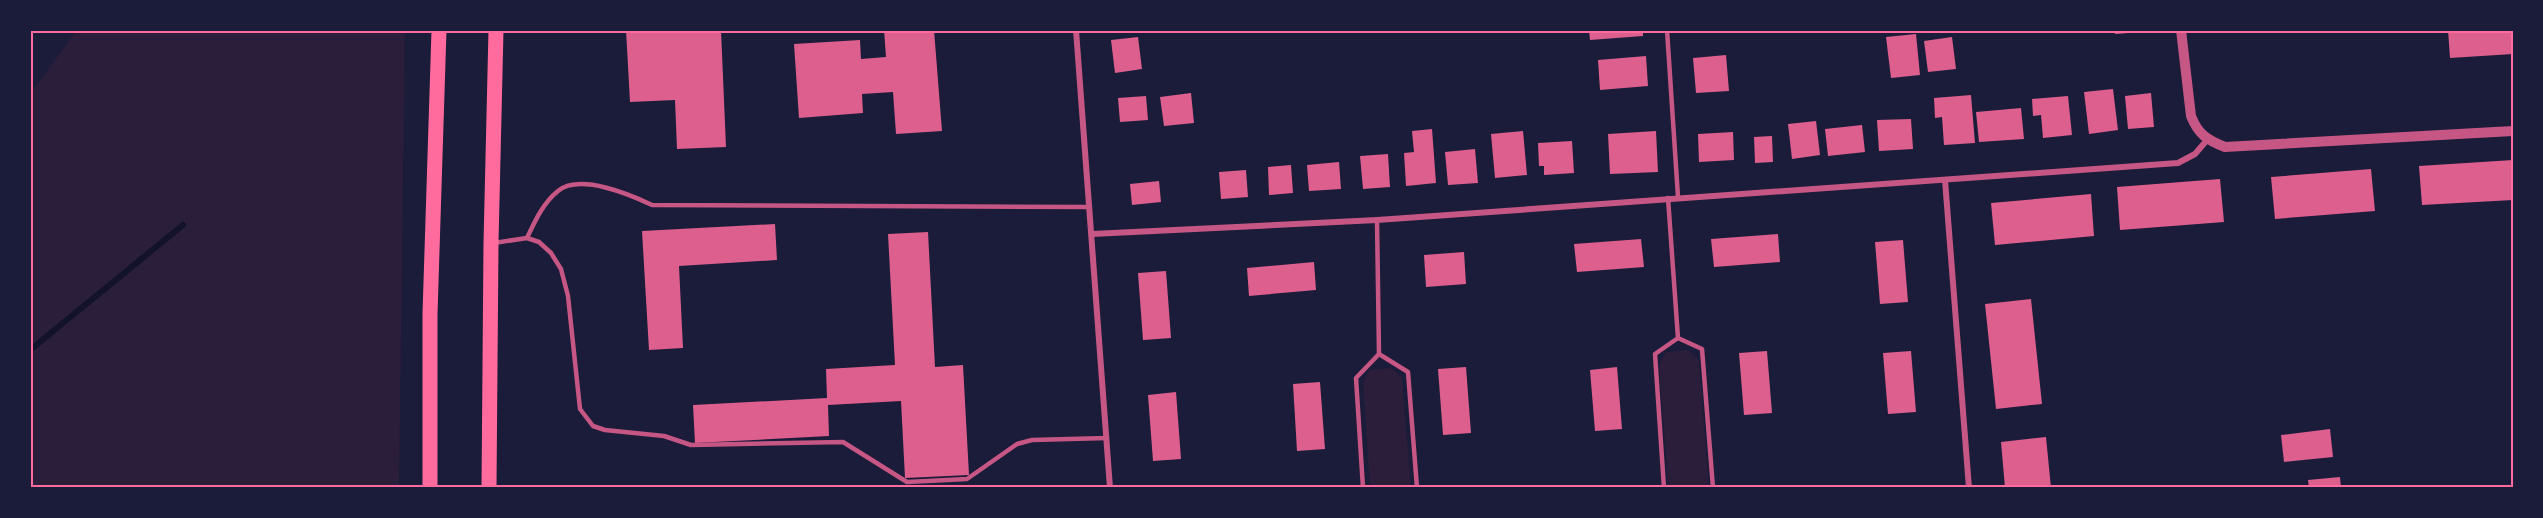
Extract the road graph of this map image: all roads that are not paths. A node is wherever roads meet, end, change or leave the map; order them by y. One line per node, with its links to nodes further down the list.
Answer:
1 (439, 30): 19 (main road)
2 (496, 30): 15 (main road)
3 (1076, 30): 11 (street)
4 (1667, 30): 9 (lane)
5 (2181, 30): 7 (street)
6 (2513, 131): 7 (street)
7 (2206, 140): 8 (street)
8 (1945, 180): 9 (street); 26 (street)
9 (1678, 196): 10 (street)
10 (1668, 198): 12 (street); 16 (lane)
11 (1090, 207): 13 (street); 14 (lane)
12 (1377, 220): 13 (street); 17 (lane)
13 (1092, 234): 18 (street)
14 (526, 238): 15 (lane); 18 (lane)
15 (491, 243): 20 (main road)
16 (1678, 339): 24 (lane); 25 (lane)
17 (1379, 354): 22 (lane); 23 (lane)
18 (1107, 438): 21 (street)
19 (430, 488)
20 (489, 488)
21 (1110, 488)
22 (1363, 488)
23 (1417, 488)
24 (1664, 488)
25 (1713, 488)
26 (1969, 488)

